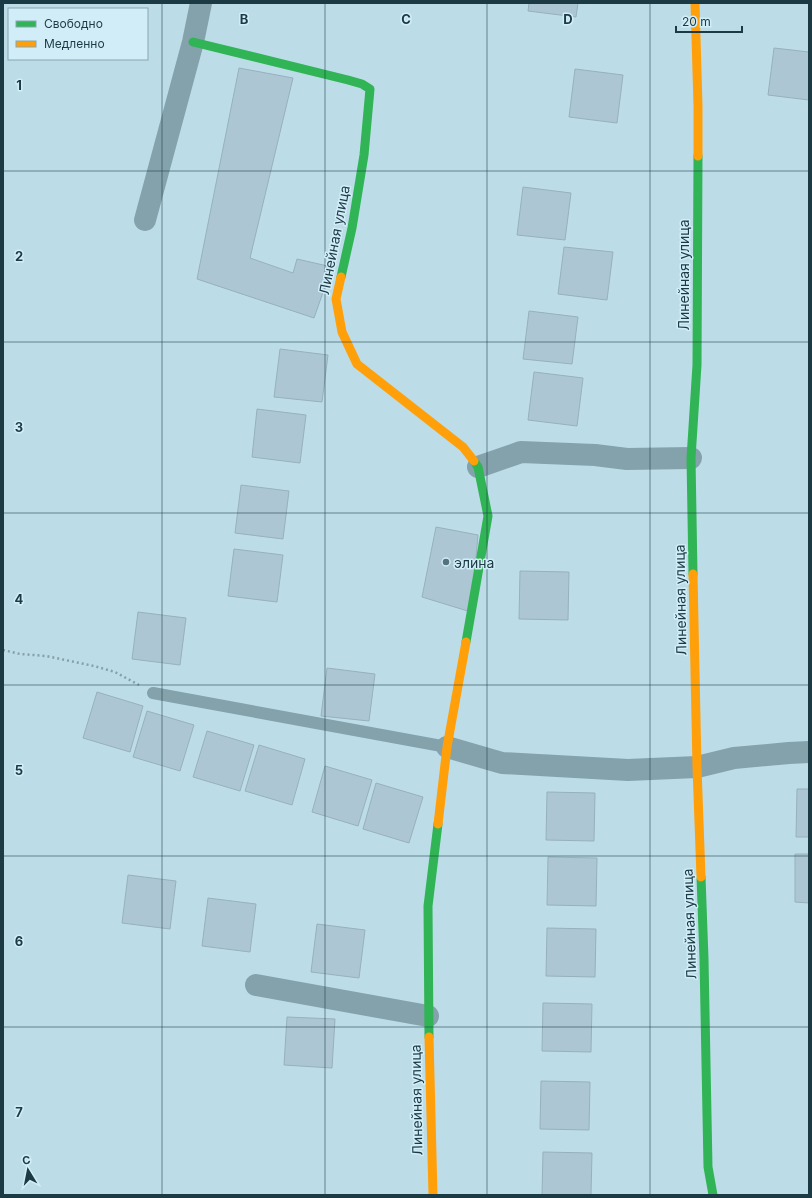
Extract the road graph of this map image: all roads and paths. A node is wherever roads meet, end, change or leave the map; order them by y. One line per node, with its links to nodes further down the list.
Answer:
1 (201, 3): 3 (street)
2 (695, 3): 5 (street, Линейная улица)
3 (193, 42): 4 (street); 6 (street, Линейная улица)
4 (145, 220)
5 (690, 458): 6 (street); 11 (street, Линейная улица)
6 (478, 467): 9 (street, Линейная улица)
7 (3, 650): 8 (path)
8 (153, 693): 9 (lane)
9 (448, 747): 11 (street); 13 (street, Линейная улица)
10 (809, 752): 11 (street)
11 (697, 767): 15 (street, Линейная улица)
12 (256, 985): 13 (street)
13 (428, 1016): 14 (street, Линейная улица)
14 (433, 1195)
15 (713, 1195)

